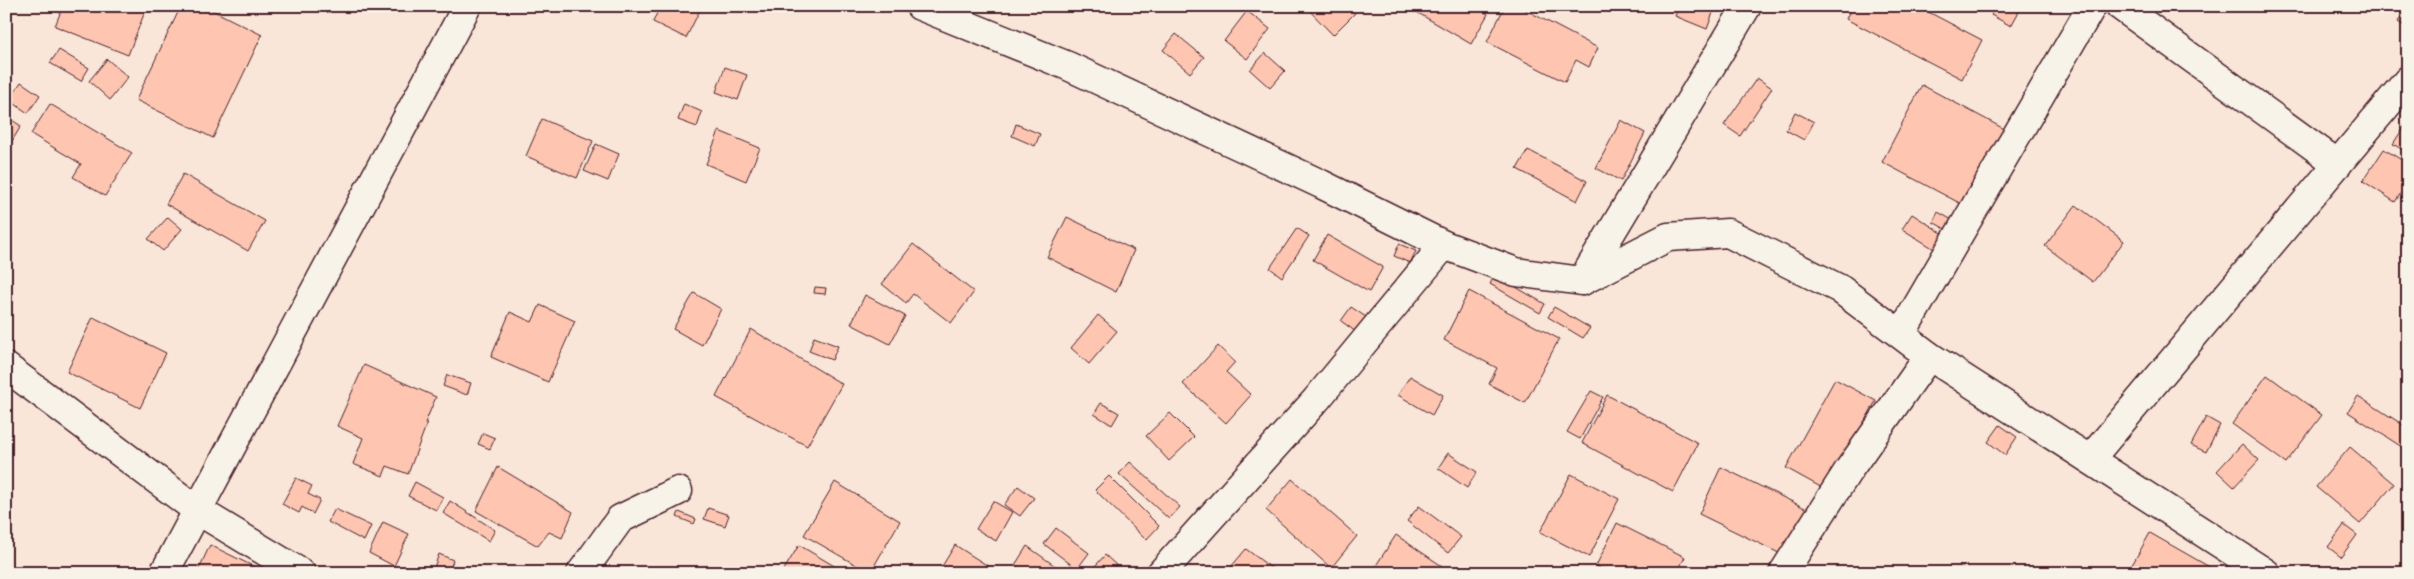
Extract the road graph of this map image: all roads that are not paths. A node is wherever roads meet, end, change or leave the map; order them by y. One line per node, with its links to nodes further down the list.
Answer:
1 (467, 6): 16 (street)
2 (920, 6): 9 (street)
3 (1747, 6): 10 (street)
4 (2092, 6): 11 (street)
5 (2120, 6): 8 (street)
6 (2408, 80): 7 (street)
7 (2399, 108): 8 (street)
8 (2338, 164): 14 (street)
9 (1444, 246): 10 (street); 21 (street)
10 (1582, 281): 11 (street)
11 (1901, 334): 12 (street)
12 (1929, 356): 14 (street); 22 (street)
13 (6, 367): 16 (street)
14 (2091, 458): 17 (street)
15 (678, 491): 20 (street)
16 (197, 510): 18 (street); 19 (street)
17 (2262, 572)
18 (164, 573)
19 (301, 573)
20 (581, 573)
21 (1161, 573)
22 (1783, 573)

